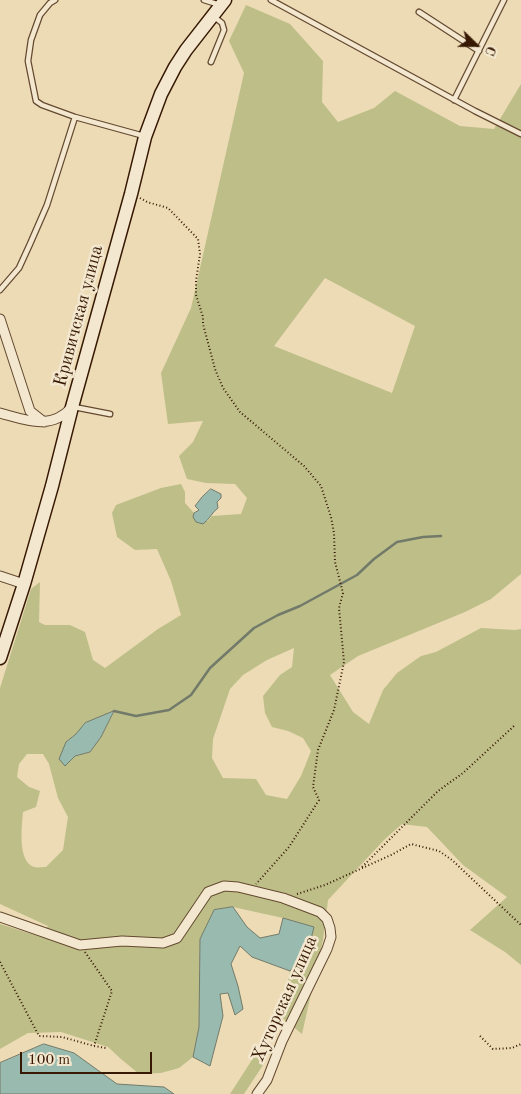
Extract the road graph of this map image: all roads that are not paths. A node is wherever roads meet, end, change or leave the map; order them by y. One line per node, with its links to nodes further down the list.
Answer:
1 (55, 0): 10 (lane)
2 (204, 0): 5 (lane)
3 (272, 0): 9 (lane)
4 (504, 0): 7 (lane)
5 (220, 7): 8 (lane); 12 (street, Кривичская улица)
6 (419, 12): 7 (lane)
7 (479, 50): 9 (lane)
8 (211, 62)
9 (454, 100): 11 (lane)
10 (76, 117): 12 (lane); 13 (lane)
11 (521, 134)
12 (145, 137): 15 (street, Кривичская улица)
13 (0, 290)
14 (0, 319): 18 (street)
15 (72, 407): 17 (lane); 18 (street); 20 (street, Кривичская улица)
16 (0, 413): 18 (street)
17 (110, 414)
18 (44, 422)
19 (0, 576): 20 (street)
20 (24, 584): 21 (street, Кривичская улица)
21 (0, 658)
22 (0, 917): 23 (street, Хуторская улица)
23 (257, 1094)

